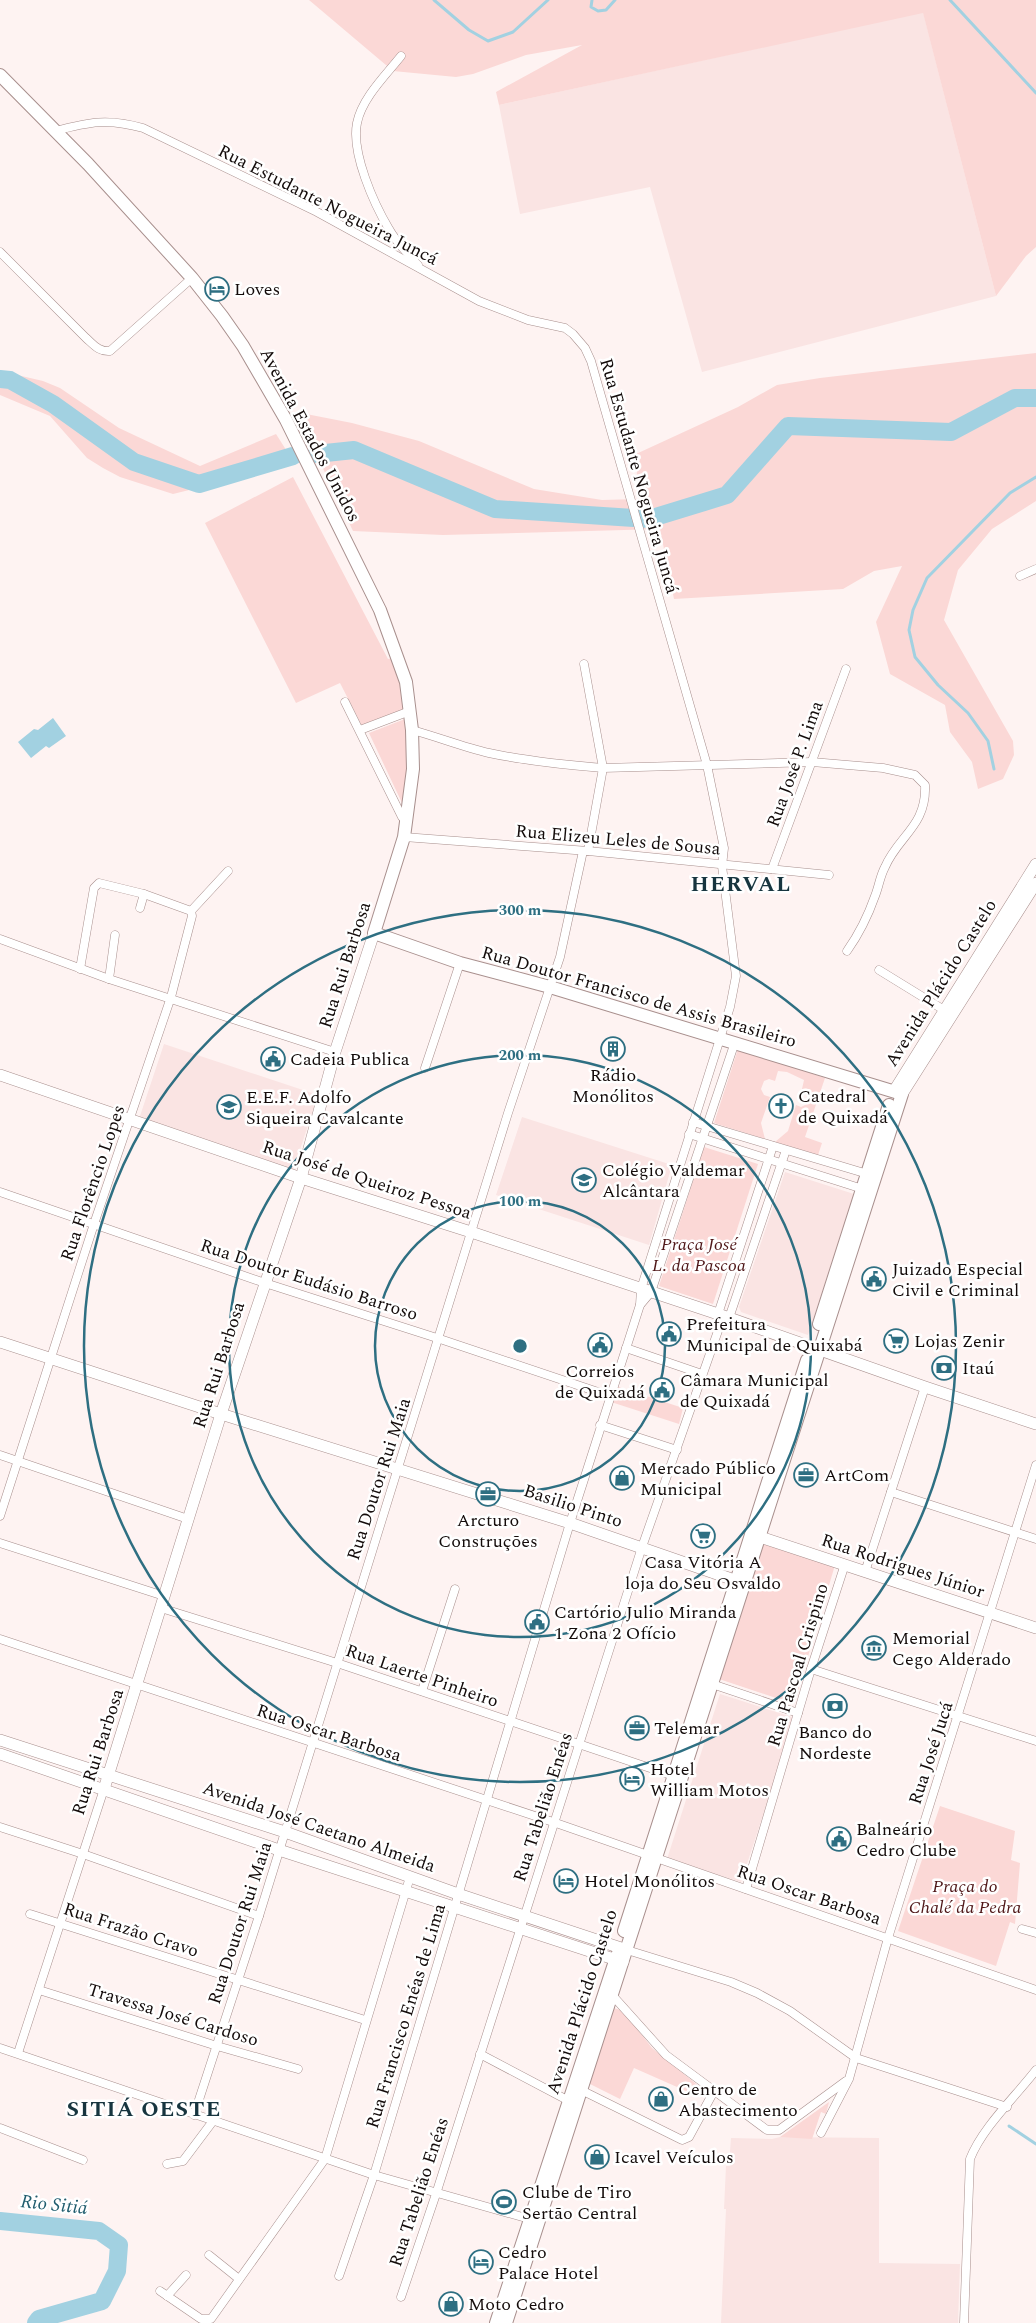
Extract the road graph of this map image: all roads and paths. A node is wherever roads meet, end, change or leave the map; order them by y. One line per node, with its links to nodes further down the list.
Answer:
1 (401, 56): 5 (street)
2 (0, 76): 3 (main road, Avenida Estados Unidos)
3 (55, 130): 5 (street, Rua Estudante Nogueira Juncá); 6 (main road, Avenida Estados Unidos)
4 (0, 252): 6 (street)
5 (421, 269): 17 (street, Rua Estudante Nogueira Juncá)
6 (192, 278): 11 (main road, Avenida Estados Unidos)
7 (1036, 569): 8 (street)
8 (1020, 576)
9 (584, 664): 18 (street, Rua Doutor Rui Maia)
10 (846, 669): 16 (street, Rua José P. Lima)
11 (406, 682): 13 (main road, Rua Rui Barbosa)
12 (345, 702): 14 (street)
13 (410, 711): 14 (street); 15 (main road, Rua Rui Barbosa)
14 (360, 730): 19 (street)
15 (412, 730): 18 (street); 19 (main road, Rua Rui Barbosa)
16 (812, 762): 17 (street); 24 (street, Rua José P. Lima); 35 (street)
17 (707, 765): 18 (street); 23 (street, Rua Estudante Nogueira Juncá)
18 (604, 768): 21 (street, Rua Doutor Rui Maia)
19 (406, 821): 20 (main road, Rua Rui Barbosa)
20 (404, 837): 21 (street, Rua Elizeu Leles de Sousa); 31 (main road, Rua Rui Barbosa)
21 (586, 851): 23 (street, Rua Elizeu Leles de Sousa); 40 (street, Rua Doutor Rui Maia)
22 (1036, 864): 34 (main road, Avenida Plácido Castelo)
23 (722, 866): 24 (street, Rua Elizeu Leles de Sousa); 44 (street, Rua Estudante Nogueira Juncá)
24 (772, 869): 26 (street, Rua Elizeu Leles de Sousa)
25 (228, 871): 30 (street)
26 (829, 875)
27 (1036, 883): 34 (main road, Avenida Plácido Castelo)
28 (144, 894): 29 (street); 30 (street); 37 (street)
29 (140, 908)
30 (191, 911): 41 (street, Rua Florêncio Lopes)
31 (374, 932): 36 (main road, Rua Doutor Francisco de Assis Brasileiro); 46 (main road, Rua Rui Barbosa)
32 (115, 935): 39 (street)
33 (0, 939): 37 (street)
34 (989, 947): 42 (main road, Avenida Plácido Castelo); 43 (main road, Avenida Plácido Castelo)
35 (847, 951)
36 (460, 963): 40 (main road, Rua Doutor Francisco de Assis Brasileiro); 47 (street)
37 (80, 969): 39 (street)
38 (879, 970): 42 (street)
39 (109, 979): 41 (street)
40 (550, 987): 44 (main road, Rua Doutor Francisco de Assis Brasileiro); 64 (street, Rua Doutor Rui Maia)
41 (171, 997): 46 (street); 50 (street, Rua Florêncio Lopes)
42 (944, 1010): 43 (main road, Avenida Plácido Castelo)
43 (934, 1034): 49 (main road, Avenida Plácido Castelo)
44 (720, 1037): 45 (main road, Rua Doutor Francisco de Assis Brasileiro); 51 (street, Rua Estudante Nogueira Juncá)
45 (734, 1042): 49 (main road, Rua Doutor Francisco de Assis Brasileiro); 52 (street)
46 (335, 1052): 60 (main road, Rua Rui Barbosa)
47 (425, 1068)
48 (0, 1075): 50 (main road, Rua José de Queiroz Pessoa)
49 (898, 1093): 59 (main road, Avenida Plácido Castelo)
50 (131, 1120): 60 (main road, Rua José de Queiroz Pessoa); 63 (street, Rua Florêncio Lopes)
51 (693, 1122): 52 (street); 53 (street, Rua Estudante Nogueira Juncá)
52 (707, 1126): 54 (street); 55 (street)
53 (689, 1134): 54 (street); 66 (street, Rua Estudante Nogueira Juncá)
54 (703, 1138): 57 (street); 66 (street)
55 (773, 1146): 56 (street); 57 (street)
56 (786, 1150): 58 (street); 59 (street)
57 (769, 1160): 58 (street); 67 (street)
58 (781, 1164): 61 (street); 67 (street)
59 (870, 1175): 61 (main road, Avenida Plácido Castelo)
60 (301, 1178): 64 (main road, Rua José de Queiroz Pessoa); 65 (main road, Rua Rui Barbosa)
61 (866, 1190): 71 (main road, Avenida Plácido Castelo)
62 (0, 1192): 63 (street, Rua Doutor Eudásio Barroso)
63 (94, 1224): 65 (street, Rua Doutor Eudásio Barroso); 72 (street, Rua Florêncio Lopes)
64 (471, 1232): 66 (main road, Rua José de Queiroz Pessoa); 68 (street, Rua Doutor Rui Maia)
65 (265, 1283): 68 (street, Rua Doutor Eudásio Barroso); 76 (main road, Rua Rui Barbosa)
66 (646, 1291): 67 (main road, Rua José de Queiroz Pessoa); 70 (street, Rua Francisco Enéas de Lima)
67 (723, 1316): 71 (main road, Rua José de Queiroz Pessoa); 73 (street, Rua Tabelião Enéas)
68 (440, 1339): 75 (street, Rua Doutor Eudásio Barroso); 83 (street, Rua Doutor Rui Maia)
69 (0, 1342): 72 (main road, Basilio Pinto)
70 (626, 1348): 73 (street); 75 (street, Rua Francisco Enéas de Lima)
71 (816, 1348): 74 (main road, Rua José de Queiroz Pessoa); 89 (main road, Avenida Plácido Castelo)
72 (50, 1358): 76 (main road, Basilio Pinto); 81 (street, Rua Florêncio Lopes)
73 (702, 1374): 79 (street, Rua Tabelião Enéas)
74 (925, 1388): 77 (main road, Rua José de Queiroz Pessoa); 84 (street)
75 (610, 1396): 78 (street, Rua Francisco Enéas de Lima)
76 (221, 1414): 83 (main road, Basilio Pinto); 86 (main road, Rua Rui Barbosa)
77 (1036, 1424)
78 (600, 1425): 79 (street); 87 (street, Rua Francisco Enéas de Lima)
79 (677, 1450): 92 (street, Rua Tabelião Enéas)
80 (0, 1455): 81 (street)
81 (18, 1462): 85 (street, Rua Florêncio Lopes); 86 (street)
82 (1036, 1465): 88 (street, Rua José Jucá)
83 (397, 1469): 87 (main road, Basilio Pinto); 102 (street, Rua Doutor Rui Maia)
84 (891, 1492): 88 (street); 94 (street)
85 (0, 1516)
86 (188, 1519): 97 (main road, Rua Rui Barbosa)
87 (570, 1522): 92 (main road, Basilio Pinto); 109 (street, Rua Francisco Enéas de Lima)
88 (1015, 1533): 90 (street); 99 (street, Rua José Jucá)
89 (755, 1536): 93 (main road, Rua Rodrigues Júnior); 95 (main road, Avenida Plácido Castelo)
90 (1036, 1539)
91 (0, 1543): 97 (street)
92 (642, 1547): 95 (main road, Basilio Pinto); 113 (street, Rua Tabelião Enéas)
93 (845, 1564): 94 (main road, Rua Rodrigues Júnior); 103 (street, Rua Pascoal Crispino)
94 (865, 1572): 99 (main road, Rua Rodrigues Júnior)
95 (740, 1582): 104 (main road, Avenida Plácido Castelo)
96 (455, 1589): 106 (street)
97 (164, 1596): 98 (main road, Rua Rui Barbosa)
98 (161, 1608): 102 (street, Rua Laerte Pinheiro); 105 (main road, Rua Rui Barbosa)
99 (990, 1613): 100 (main road, Rua Rodrigues Júnior); 108 (street, Rua José Jucá)
100 (1036, 1628)
101 (0, 1639): 105 (street, Rua Oscar Barbosa)
102 (336, 1663): 106 (street, Rua Laerte Pinheiro); 112 (street, Rua Doutor Rui Maia)
103 (811, 1669): 107 (street, Rua Pascoal Crispino); 108 (street)
104 (709, 1683): 107 (street); 116 (main road, Avenida Plácido Castelo)
105 (138, 1685): 112 (street, Rua Oscar Barbosa); 115 (main road, Rua Rui Barbosa)
106 (422, 1692): 109 (street, Rua Laerte Pinheiro)
107 (798, 1713): 126 (street, Rua Pascoal Crispino)
108 (959, 1716): 111 (street); 136 (street, Rua José Jucá)
109 (511, 1721): 113 (street, Rua Laerte Pinheiro); 118 (street, Rua Francisco Enéas de Lima)
110 (0, 1740): 115 (main road, Avenida José Caetano Almeida)
111 (1036, 1741)
112 (311, 1743): 118 (street, Rua Oscar Barbosa); 121 (street, Rua Doutor Rui Maia)
113 (579, 1745): 116 (street, Rua Laerte Pinheiro); 119 (street, Rua Tabelião Enéas)
114 (0, 1754): 117 (main road, Avenida José Caetano Almeida)
115 (108, 1776): 117 (main road, Rua Rui Barbosa); 121 (main road, Avenida José Caetano Almeida)
116 (678, 1778): 124 (main road, Avenida Plácido Castelo)
117 (104, 1789): 122 (main road, Avenida José Caetano Almeida); 123 (street, Rua Rui Barbosa)
118 (487, 1801): 119 (street, Rua Oscar Barbosa); 128 (street, Rua Francisco Enéas de Lima)
119 (553, 1822): 124 (street, Rua Oscar Barbosa); 132 (street, Rua Tabelião Enéas)
120 (0, 1827): 123 (street)
121 (285, 1832): 122 (street, Rua Doutor Rui Maia); 125 (main road, Avenida José Caetano Almeida)
122 (279, 1850): 127 (main road, Avenida José Caetano Almeida); 131 (street, Rua Doutor Rui Maia)
123 (83, 1854): 131 (street); 133 (street, Rua Rui Barbosa)
124 (653, 1856): 126 (street, Rua Oscar Barbosa); 137 (main road, Avenida Plácido Castelo)
125 (410, 1876): 127 (street); 128 (main road, Avenida José Caetano Almeida)
126 (746, 1889): 136 (street, Rua Oscar Barbosa)
127 (405, 1890): 129 (main road, Avenida José Caetano Almeida); 142 (street)
128 (458, 1894): 129 (street, Rua Francisco Enéas de Lima); 132 (main road, Avenida José Caetano Almeida)
129 (455, 1906): 132 (main road, Avenida José Caetano Almeida); 162 (street, Rua Francisco Enéas de Lima)
130 (30, 1914): 133 (street, Rua Frazão Cravo)
131 (259, 1916): 138 (street, Rua Doutor Rui Maia)
132 (522, 1922): 137 (main road, Avenida José Caetano Almeida); 146 (street, Rua Tabelião Enéas)
133 (60, 1923): 138 (street, Rua Frazão Cravo); 139 (street, Rua Rui Barbosa)
134 (1022, 1928): 135 (street)
135 (1036, 1933)
136 (888, 1938): 140 (street, Rua Oscar Barbosa); 147 (street, Rua José Jucá)
137 (621, 1955): 141 (main road, Avenida Plácido Castelo); 147 (street); 151 (main road, Avenida Plácido Castelo)
138 (238, 1981): 142 (street, Rua Frazão Cravo); 143 (street, Rua Doutor Rui Maia)
139 (39, 1990): 143 (street, Travessa José Cardoso); 145 (street, Rua Rui Barbosa)
140 (1036, 1990)
141 (613, 1996): 151 (main road, Avenida Plácido Castelo); 152 (street)
142 (365, 2020): 159 (street)
143 (217, 2046): 148 (street, Travessa José Cardoso); 155 (street, Rua Doutor Rui Maia)
144 (0, 2048): 145 (street)
145 (18, 2053): 155 (street)
146 (480, 2054): 153 (street); 163 (street, Rua Tabelião Enéas)
147 (856, 2058): 150 (street, Rua José Jucá); 154 (street)
148 (298, 2068)
149 (1036, 2070): 154 (street)
150 (849, 2078): 152 (street); 158 (street, Rua José Jucá)
151 (577, 2088): 152 (street); 153 (main road, Avenida Plácido Castelo)
152 (714, 2091)
153 (573, 2103): 164 (main road, Avenida Plácido Castelo)
154 (1007, 2107): 173 (street)
155 (194, 2115): 156 (street)
156 (213, 2121): 159 (street); 161 (street)
157 (0, 2128): 160 (street)
158 (821, 2133)
159 (325, 2159): 162 (street); 168 (street)
160 (83, 2160)
161 (167, 2164)
162 (374, 2175): 163 (street); 167 (street, Rua Francisco Enéas de Lima)
163 (436, 2194): 164 (street); 169 (street, Rua Tabelião Enéas)
164 (535, 2220): 170 (main road, Avenida Plácido Castelo)
165 (209, 2255): 168 (street)
166 (186, 2275): 168 (street)
167 (340, 2276)
168 (239, 2279)
169 (401, 2297)
170 (509, 2300): 171 (main road, Avenida Plácido Castelo); 172 (main road, Avenida Plácido Castelo)
171 (496, 2323)
172 (506, 2323)
173 (964, 2323)

